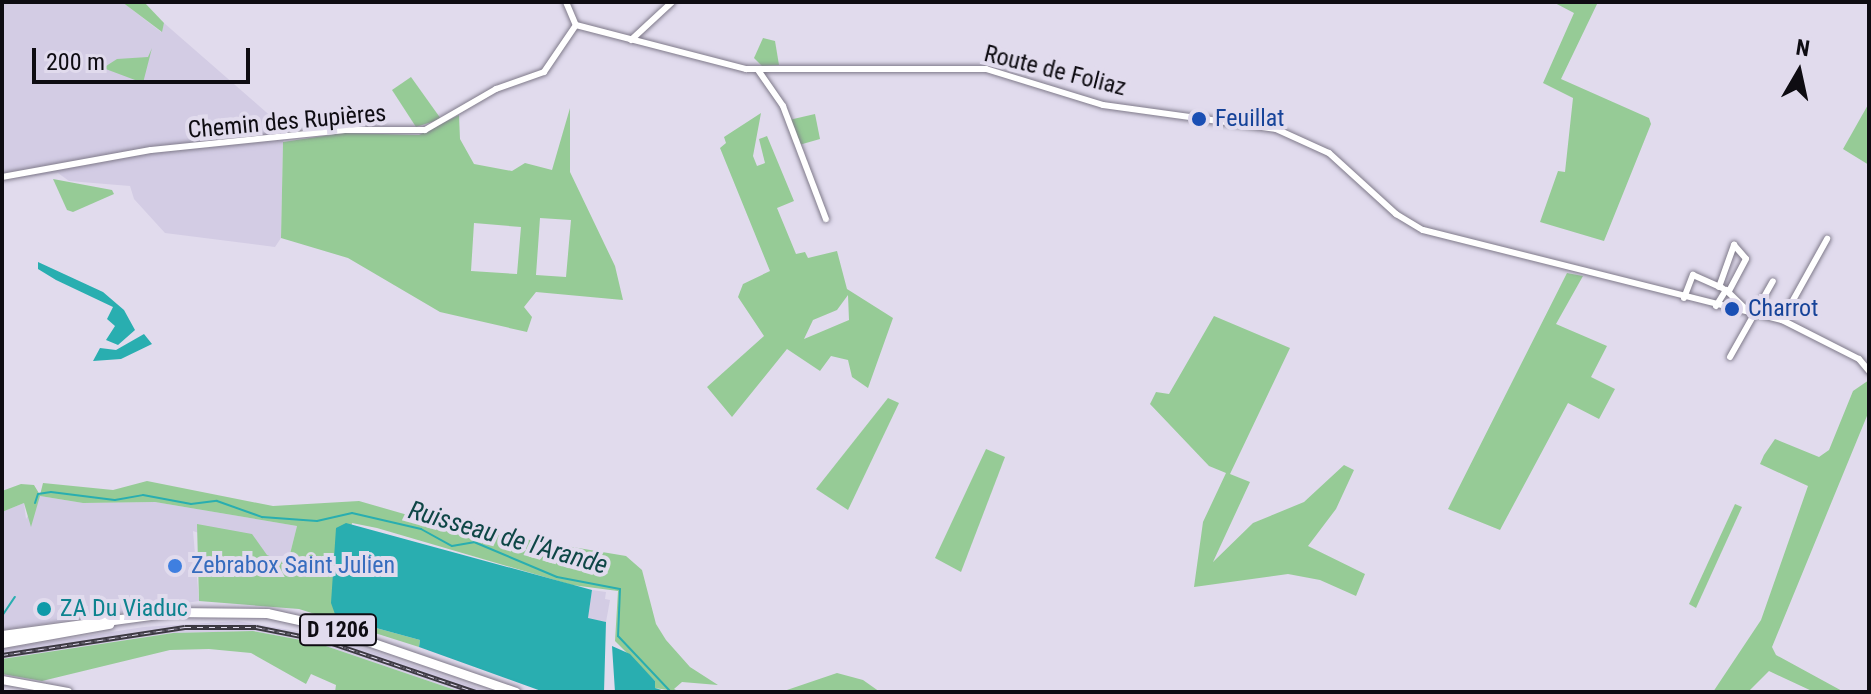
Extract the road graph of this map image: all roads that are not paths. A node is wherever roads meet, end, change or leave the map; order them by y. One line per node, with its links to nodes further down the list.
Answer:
1 (566, 2): 3 (street)
2 (672, 2): 4 (street)
3 (576, 25): 4 (street, Route de Foliaz); 6 (street, Chemin des Rupières)
4 (631, 40): 5 (street, Route de Foliaz)
5 (758, 70): 7 (street); 11 (street, Route de Foliaz)
6 (2, 177)
7 (826, 219)
8 (1827, 239): 14 (street)
9 (1773, 281): 13 (street)
10 (1725, 289): 10 (street); 11 (street); 12 (street); 13 (street)
11 (1684, 298): 12 (street, Route de Foliaz)
12 (1716, 306): 13 (street, Route de Foliaz)
13 (1751, 314): 14 (street, Route de Foliaz); 16 (street)
14 (1782, 320): 17 (street, Route de Foliaz)
15 (1869, 354): 17 (street)
16 (1730, 357)
17 (1859, 359): 18 (street)
18 (1869, 371)
19 (151, 615): 20 (main road, D 1206); 21 (main road, D 1206); 24 (main road, D 1206)
20 (2, 635)
21 (2, 643)
22 (2, 680): 23 (street)
23 (68, 692)
24 (516, 692)

